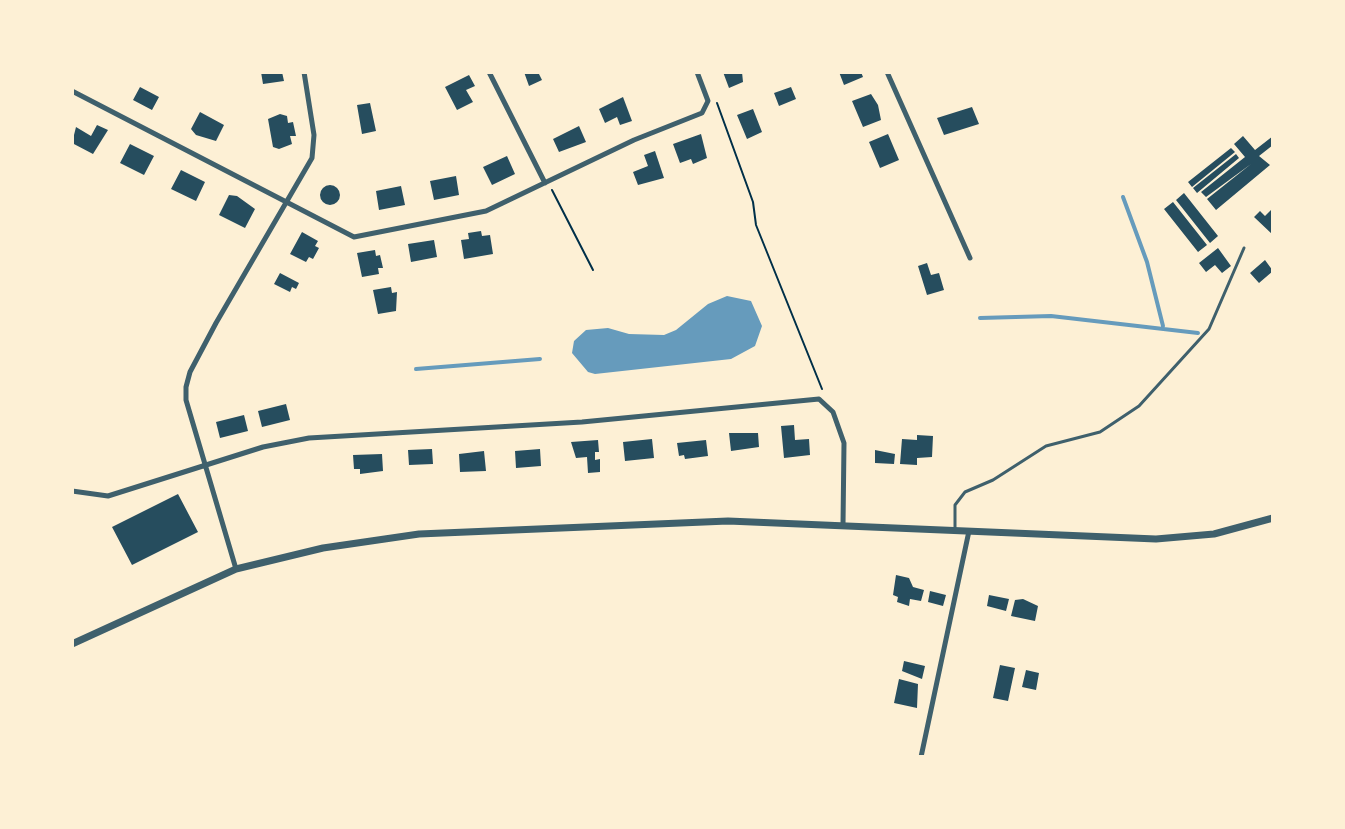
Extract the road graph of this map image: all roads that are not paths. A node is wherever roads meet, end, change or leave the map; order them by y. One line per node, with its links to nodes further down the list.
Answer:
1 (304, 72): 7 (street)
2 (489, 72): 6 (street)
3 (697, 72): 6 (street)
4 (887, 72): 9 (street)
5 (72, 91): 7 (street)
6 (545, 183): 7 (street)
7 (289, 203): 10 (street)
8 (1244, 248): 14 (lane)
9 (970, 258)
10 (205, 466): 11 (street); 13 (street); 16 (street)
11 (72, 491)
12 (1273, 518): 15 (street)
13 (843, 525): 14 (street); 16 (street)
14 (955, 529): 15 (street)
15 (969, 531): 18 (street)
16 (236, 569): 17 (street)
17 (72, 644)
18 (921, 757)

